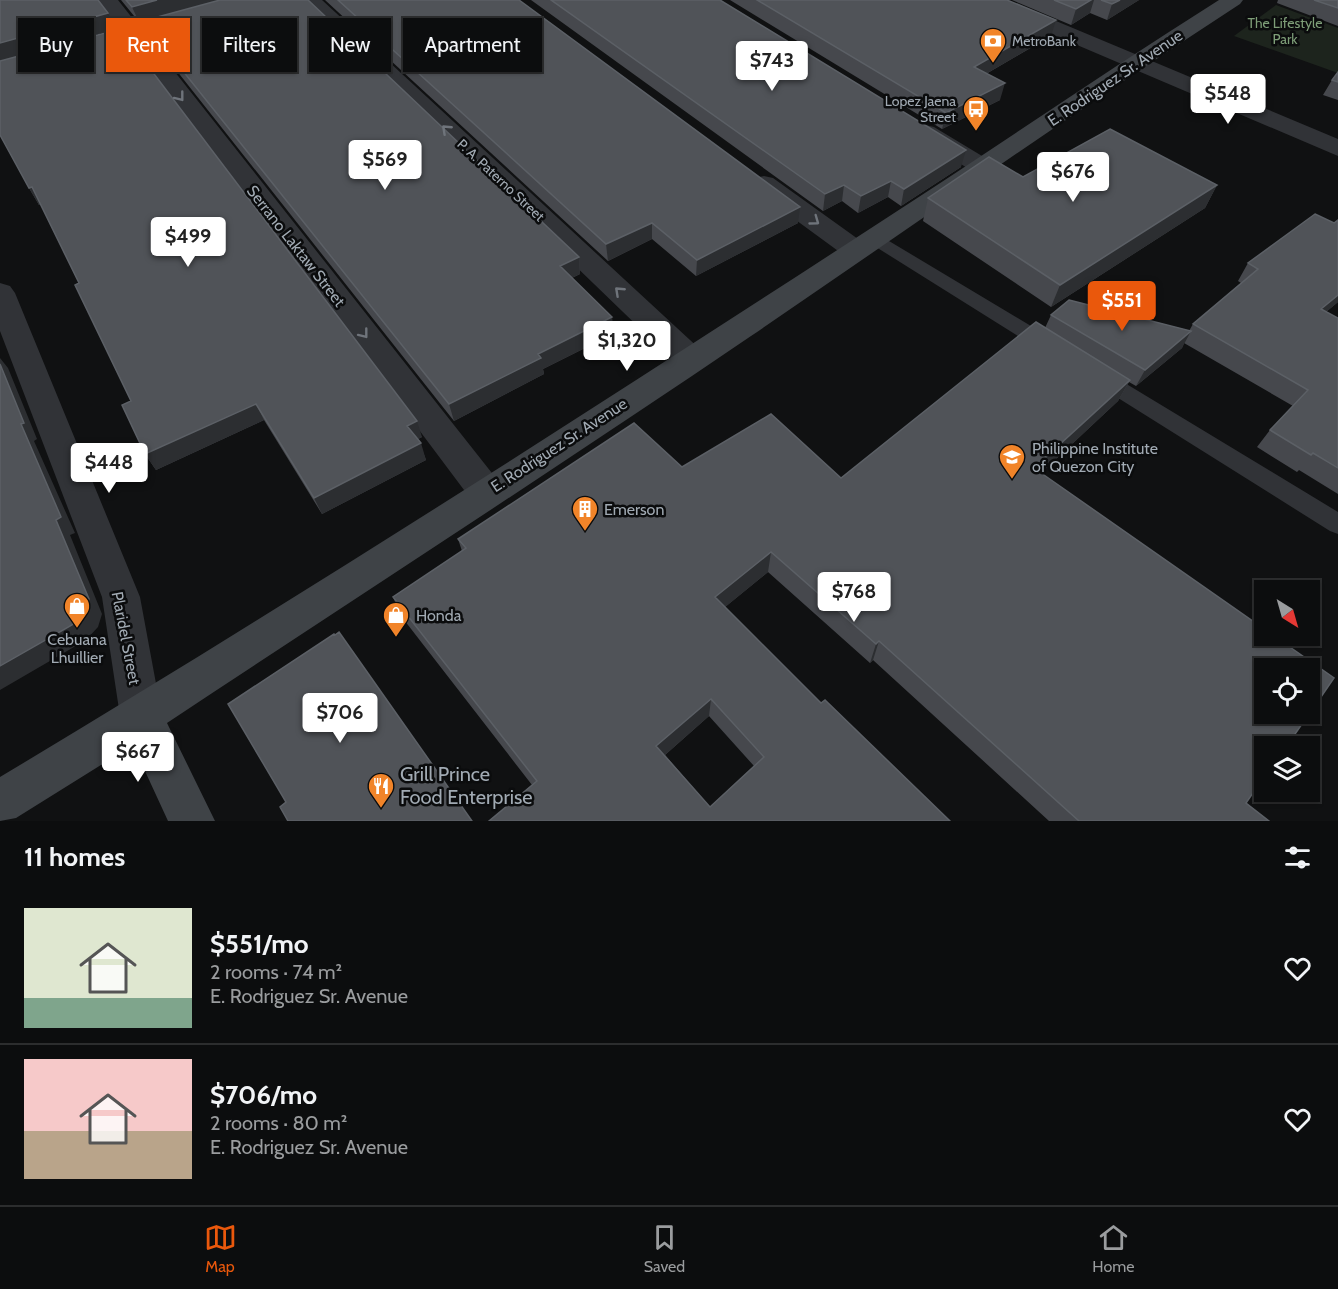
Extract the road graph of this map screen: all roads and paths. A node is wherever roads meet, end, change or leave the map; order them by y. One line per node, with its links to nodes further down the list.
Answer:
1 (107, 0): 15 (street, Serrano Laktaw Street, one-way to 15)
2 (310, 0): 13 (street, P. A. Paterno Street, one-way to 2)
3 (988, 0): 5 (street)
4 (1233, 0): 5 (main road, E. Rodriguez Sr. Avenue)
5 (1135, 63): 7 (street); 9 (main road, E. Rodriguez Sr. Avenue)
6 (902, 118): 9 (street)
7 (1338, 148)
8 (741, 167): 10 (street, one-way to 10)
9 (983, 167): 10 (main road, E. Rodriguez Sr. Avenue)
10 (865, 244): 12 (lane); 13 (main road, E. Rodriguez Sr. Avenue)
11 (0, 293): 17 (street, Plaridel Street)
12 (1064, 355)
13 (692, 360): 15 (main road, E. Rodriguez Sr. Avenue)
14 (1085, 368): 16 (lane)
15 (486, 492): 17 (main road, E. Rodriguez Sr. Avenue)
16 (1338, 524)
17 (141, 716): 18 (main road, E. Rodriguez Sr. Avenue); 19 (main road)
18 (0, 802)
19 (192, 821)

